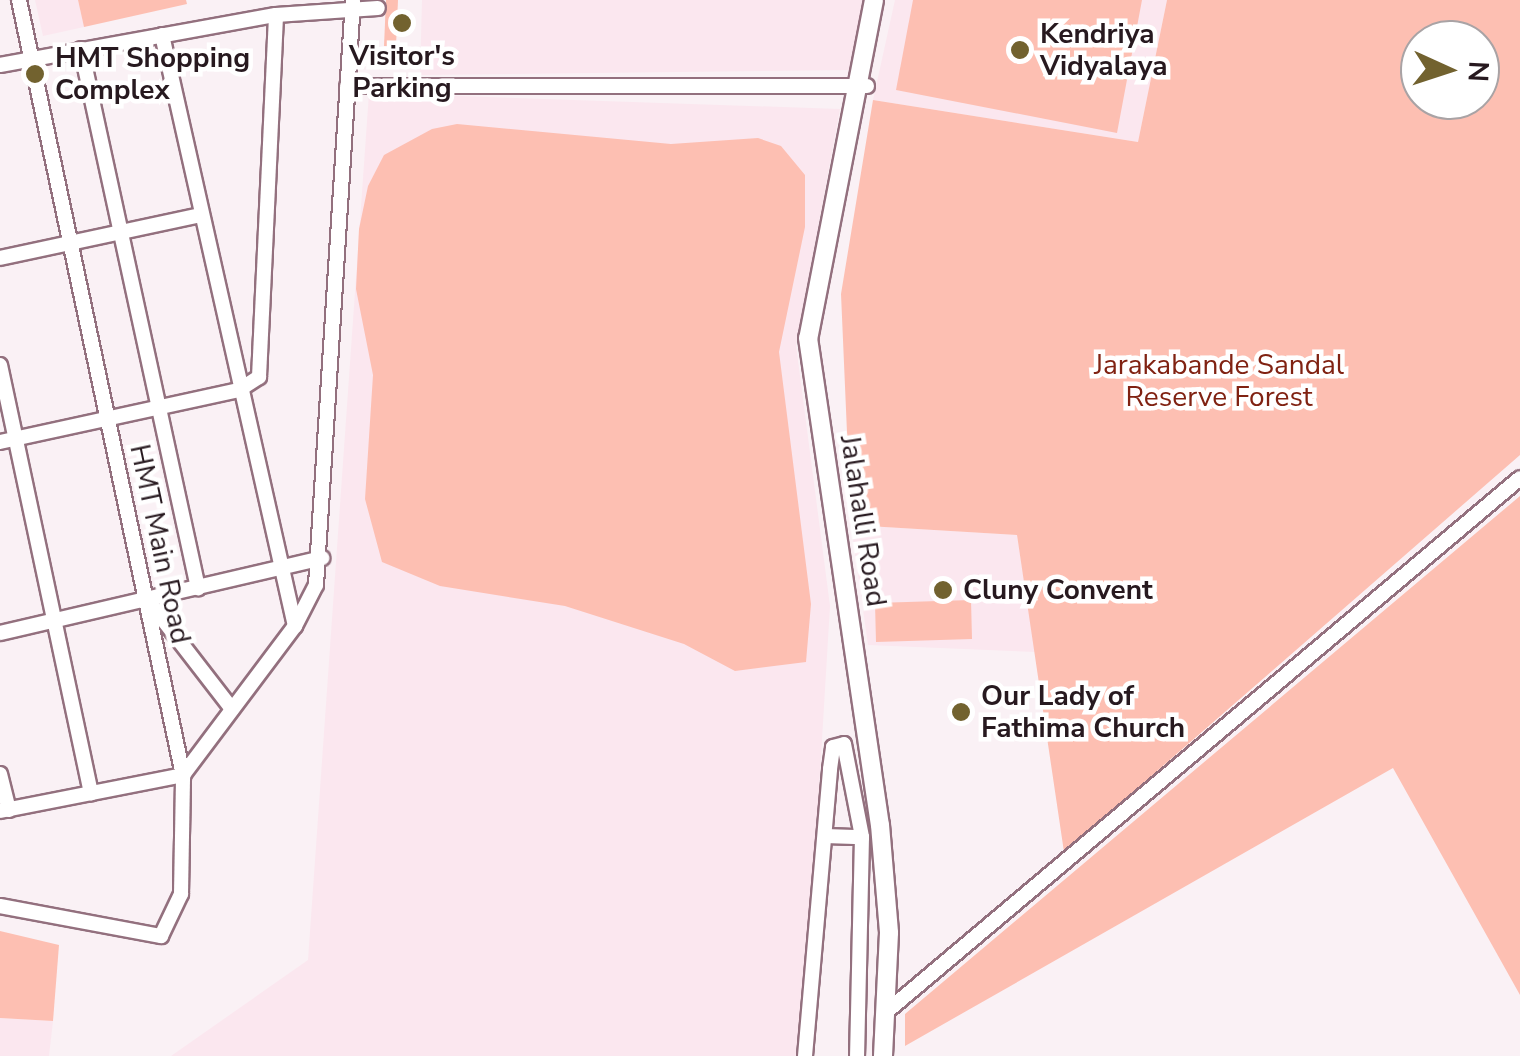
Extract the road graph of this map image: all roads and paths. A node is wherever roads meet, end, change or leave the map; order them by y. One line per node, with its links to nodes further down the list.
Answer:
1 (20, 0): 9 (street, HMT Main Road)
2 (874, 0): 11 (main road, Jalahalli Road)
3 (886, 0): 11 (main road)
4 (353, 4): 5 (street); 6 (street); 12 (street)
5 (378, 8)
6 (276, 15): 7 (street); 18 (street)
7 (162, 35): 8 (street); 13 (street)
8 (81, 50): 9 (street); 14 (street)
9 (32, 58): 10 (street); 15 (street, HMT Main Road)
10 (0, 65)
11 (862, 85): 12 (street); 39 (main road, Jalahalli Road)
12 (348, 86): 24 (street)
13 (200, 215): 14 (street); 18 (street)
14 (121, 232): 15 (street); 19 (street)
15 (70, 243): 16 (street); 20 (street, HMT Main Road)
16 (0, 258)
17 (0, 365): 21 (street)
18 (239, 390): 19 (street); 25 (street)
19 (159, 407): 20 (street); 26 (street)
20 (108, 418): 21 (street); 27 (street, HMT Main Road)
21 (18, 438): 22 (street); 28 (street)
22 (0, 442)
23 (1520, 478): 39 (street)
24 (322, 558): 25 (street); 29 (street)
25 (278, 569): 26 (street); 29 (street)
26 (198, 588): 27 (street)
27 (147, 600): 28 (street); 31 (street); 33 (street, HMT Main Road)
28 (54, 621): 30 (street); 34 (street)
29 (296, 626): 31 (street)
30 (0, 633)
31 (232, 709): 33 (street)
32 (0, 774): 35 (street)
33 (183, 775): 34 (street); 38 (street, HMT Main Road)
34 (92, 793): 35 (street)
35 (4, 811)
36 (825, 836): 37 (street); 37 (street); 40 (street)
37 (862, 837): 41 (street)
38 (0, 906)
39 (889, 1013): 42 (main road, Jalahalli Road)
40 (804, 1056)
41 (857, 1056)
42 (886, 1056)

